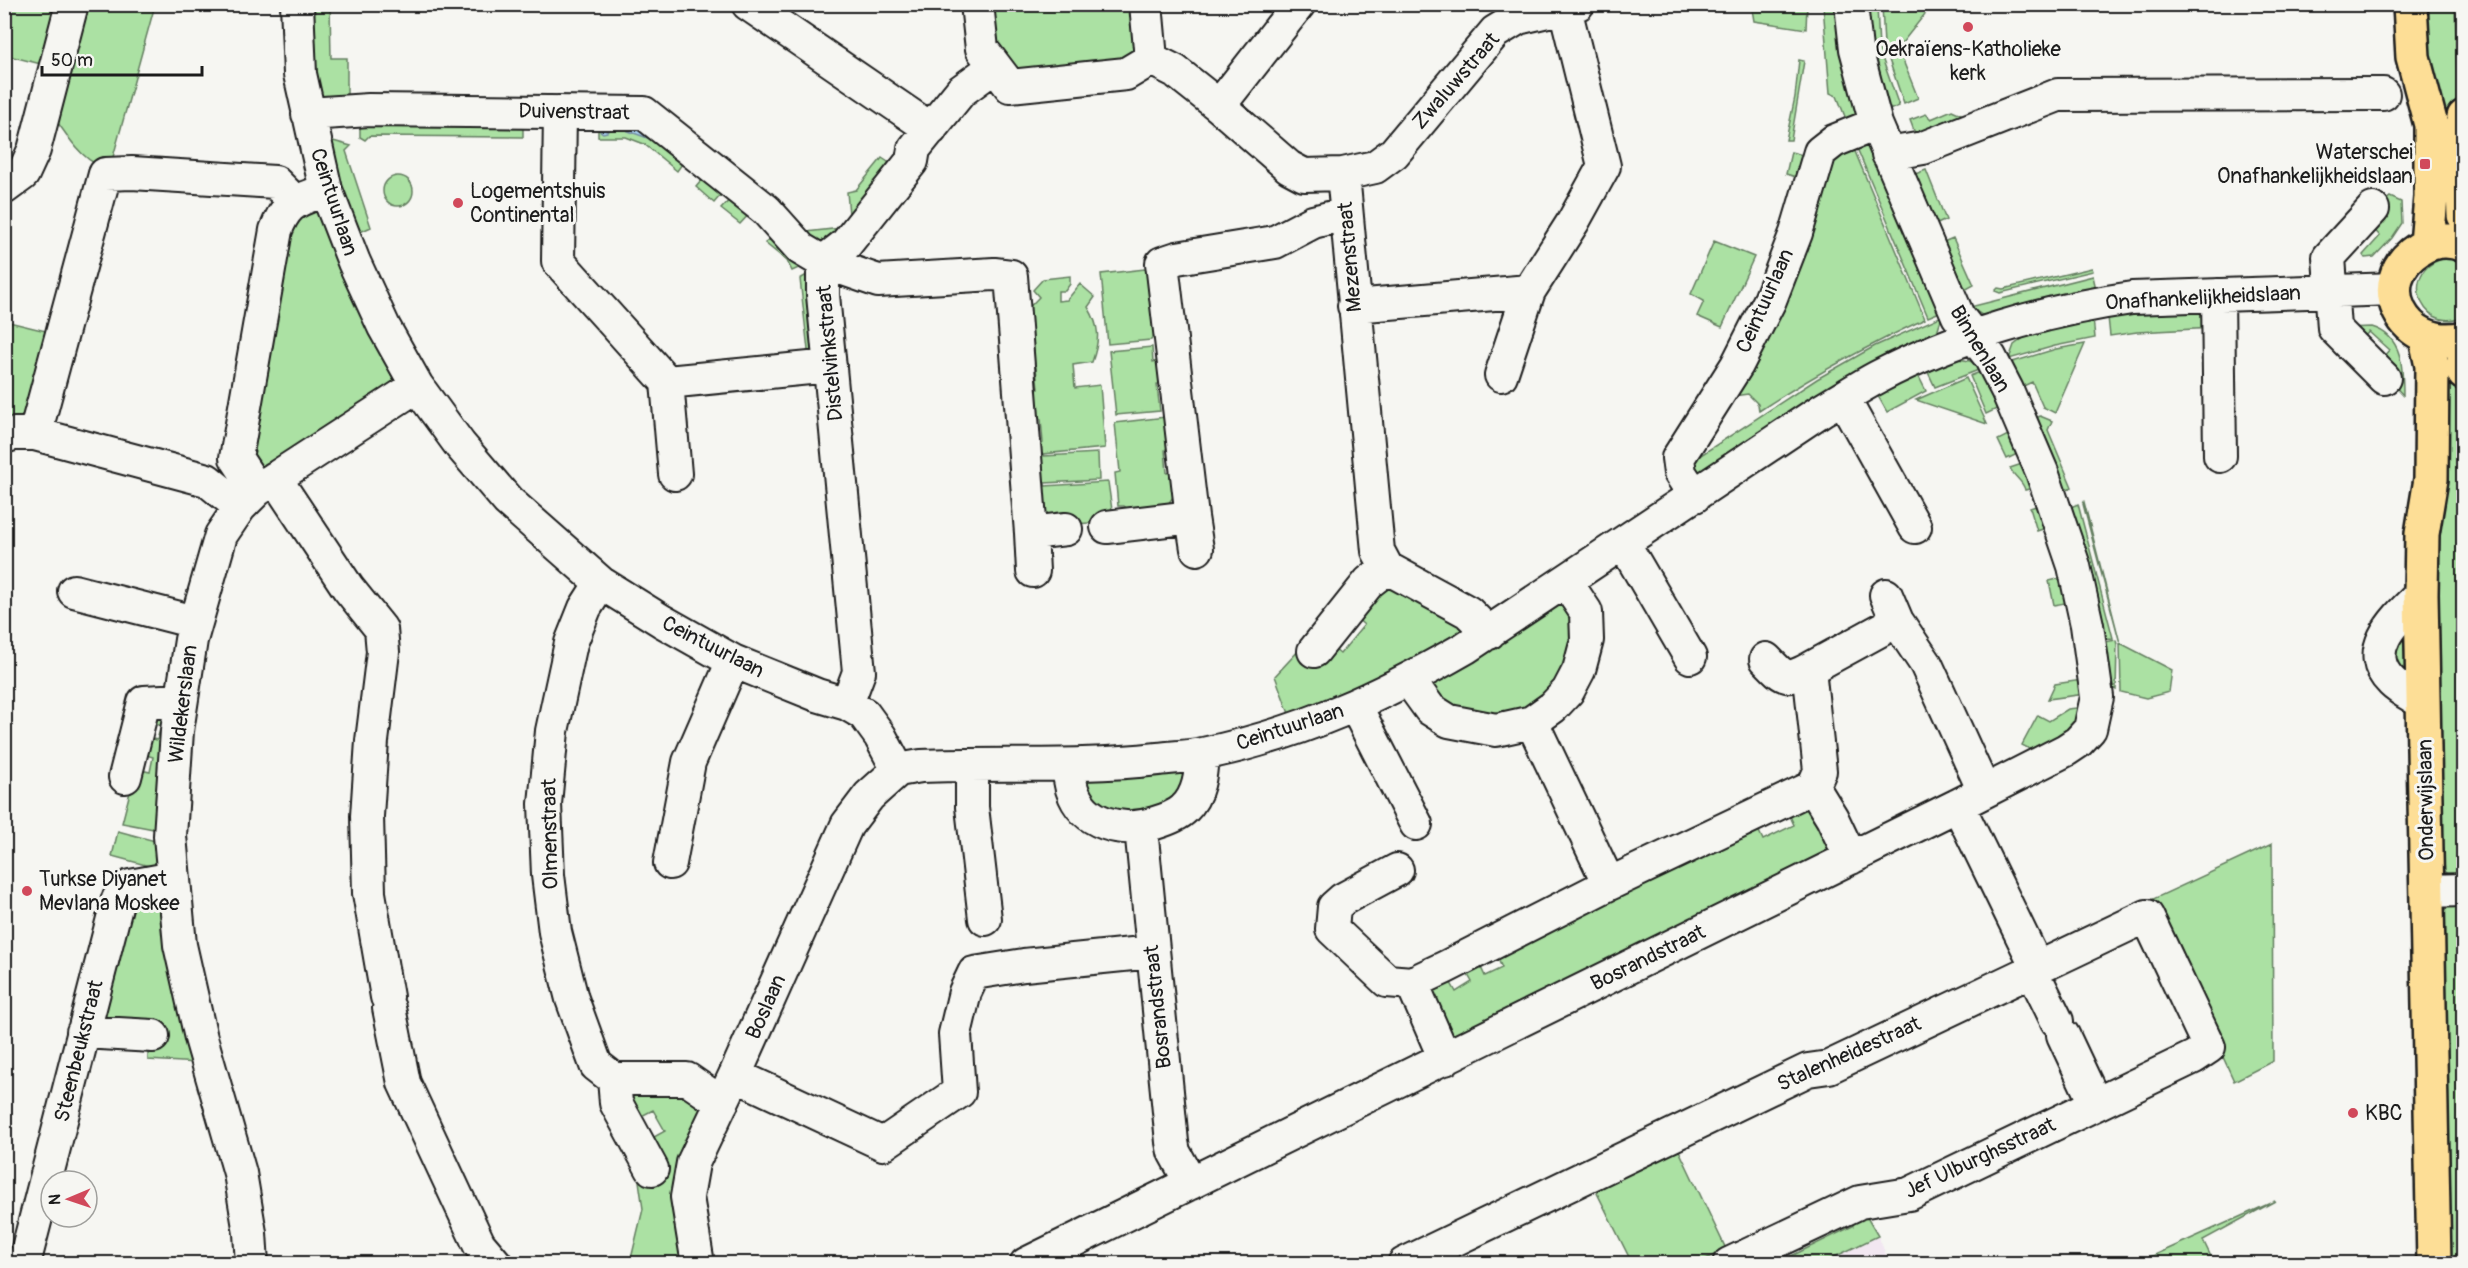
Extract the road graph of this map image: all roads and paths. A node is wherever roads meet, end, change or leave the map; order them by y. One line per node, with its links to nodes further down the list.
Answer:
1 (72, 4): 21 (street)
2 (297, 4): 15 (street, Ceintuurlaan)
3 (748, 4): 18 (street)
4 (977, 4): 11 (street)
5 (1146, 4): 10 (street)
6 (1299, 4): 13 (street)
7 (1851, 4): 17 (street, Binnenlaan)
8 (2410, 4): 27 (main road)
9 (1572, 6): 20 (street, Zwaluwstraat); 31 (street)
10 (1150, 59): 11 (street); 13 (street, Mezenstraat)
11 (994, 67): 18 (street, Distelvinkstraat)
12 (2383, 94): 19 (street)
13 (1219, 106): 20 (street, Mezenstraat)
14 (560, 112): 15 (street, Duivenstraat); 29 (street, Duivenstraat); 43 (street)
15 (308, 114): 22 (street, Ceintuurlaan)
16 (2463, 117): 26 (main road)
17 (1876, 124): 19 (street, Binnenlaan); 50 (street, Ceintuurlaan)
18 (931, 129): 29 (street, Distelvinkstraat)
19 (1888, 154): 35 (street, Binnenlaan)
20 (1343, 174): 25 (street, Mezenstraat)
21 (4, 189)
22 (326, 190): 23 (street); 44 (street, Ceintuurlaan)
23 (294, 201): 46 (street); 49 (street)
24 (2373, 209): 32 (street, Onafhankelijkheidslaan)
25 (1345, 214): 34 (street, Mezenstraat); 51 (street)
26 (2463, 215)
27 (2427, 244): 28 (main road); 30 (main road)
28 (2463, 244)
29 (823, 262): 39 (street, Distelvinkstraat); 55 (street, Duivenstraat)
30 (2395, 289): 32 (street, Onafhankelijkheidslaan); 36 (main road)
31 (1529, 291): 34 (street); 41 (street)
32 (2330, 292): 33 (street, Onafhankelijkheidslaan); 42 (street, Onafhankelijkheidslaan)
33 (2218, 295): 35 (street, Onafhankelijkheidslaan); 47 (street)
34 (1354, 306): 58 (street, Mezenstraat)
35 (1972, 337): 45 (street, Ceintuurlaan); 71 (street, Binnenlaan)
36 (2426, 338): 37 (main road); 91 (main road, Onderwijslaan)
37 (2463, 338)
38 (2463, 355): 40 (main road)
39 (830, 366): 43 (street); 73 (street, Distelvinkstraat)
40 (2463, 373)
41 (1501, 375)
42 (2384, 378)
43 (668, 382): 48 (street)
44 (417, 386): 49 (street); 61 (street, Ceintuurlaan)
45 (1843, 398): 50 (street, Ceintuurlaan); 53 (street)
46 (20, 436): 49 (street)
47 (2220, 456)
48 (675, 474)
49 (257, 492): 63 (street, Wildekerslaan); 108 (street)
50 (1695, 496): 56 (street, Ceintuurlaan)
51 (1192, 517): 52 (street); 57 (street)
52 (1107, 527)
53 (1915, 527)
54 (1066, 529): 55 (street)
55 (1031, 533): 59 (street)
56 (1624, 544): 60 (street, Ceintuurlaan); 66 (street)
57 (1197, 549)
58 (1388, 568): 64 (street); 65 (street)
59 (1033, 571)
60 (1566, 582): 64 (street, Ceintuurlaan); 75 (street)
61 (601, 583): 68 (street, Ceintuurlaan); 101 (street, Olmenstraat)
62 (74, 591): 63 (street)
63 (195, 622): 72 (street, Wildekerslaan)
64 (1489, 633): 70 (street, Ceintuurlaan)
65 (1314, 651)
66 (1690, 657)
67 (1766, 659): 69 (street)
68 (733, 661): 73 (street, Ceintuurlaan); 86 (street)
69 (1809, 669): 81 (street); 82 (street)
70 (1409, 680): 74 (street, Ceintuurlaan); 75 (street)
71 (2097, 697): 82 (street, Bosrandstraat)
72 (181, 700): 80 (street); 88 (street, Wildekerslaan)
73 (847, 704): 79 (street, Ceintuurlaan)
74 (1355, 705): 76 (street, Ceintuurlaan); 83 (street)
75 (1532, 722): 89 (street)
76 (1202, 754): 78 (street, Ceintuurlaan); 84 (street)
77 (972, 765): 78 (street, Ceintuurlaan); 79 (street, Ceintuurlaan); 92 (street)
78 (1067, 766): 84 (street)
79 (898, 770): 100 (street, Boslaan)
80 (125, 777)
81 (1813, 787): 85 (street); 89 (street)
82 (1971, 798): 85 (street, Bosrandstraat); 94 (street)
83 (1416, 824)
84 (1141, 828): 93 (street, Bosrandstraat)
85 (1851, 858): 99 (street, Bosrandstraat)
86 (670, 863)
87 (1397, 870): 95 (street)
88 (174, 878): 96 (street, Steenbeukstraat); 107 (street, Wildekerslaan)
89 (1609, 884): 95 (street)
90 (2463, 890): 91 (street)
91 (2427, 891): 113 (main road, Onderwijslaan)
92 (985, 919)
93 (1152, 952): 100 (street); 105 (street, Bosrandstraat)
94 (2033, 965): 98 (street, Stalenheidestraat); 103 (street); 111 (street, Stalenheidestraat)
95 (1412, 982): 99 (street)
96 (83, 1032): 97 (street); 106 (street, Steenbeukstraat)
97 (153, 1036)
98 (2194, 1057): 103 (street, Jef Ulburghsstraat)
99 (1445, 1059): 105 (street, Bosrandstraat)
100 (735, 1075): 102 (street, Boslaan)
101 (614, 1079): 102 (street); 104 (street)
102 (722, 1103): 109 (street, Boslaan)
103 (2095, 1103): 112 (street, Jef Ulburghsstraat)
104 (652, 1169)
105 (1191, 1183): 110 (street, Bosrandstraat)
106 (24, 1263)
107 (252, 1263)
108 (496, 1263)
109 (698, 1263)
110 (1026, 1263)
111 (1404, 1263)
112 (1729, 1263)
113 (2434, 1263)

